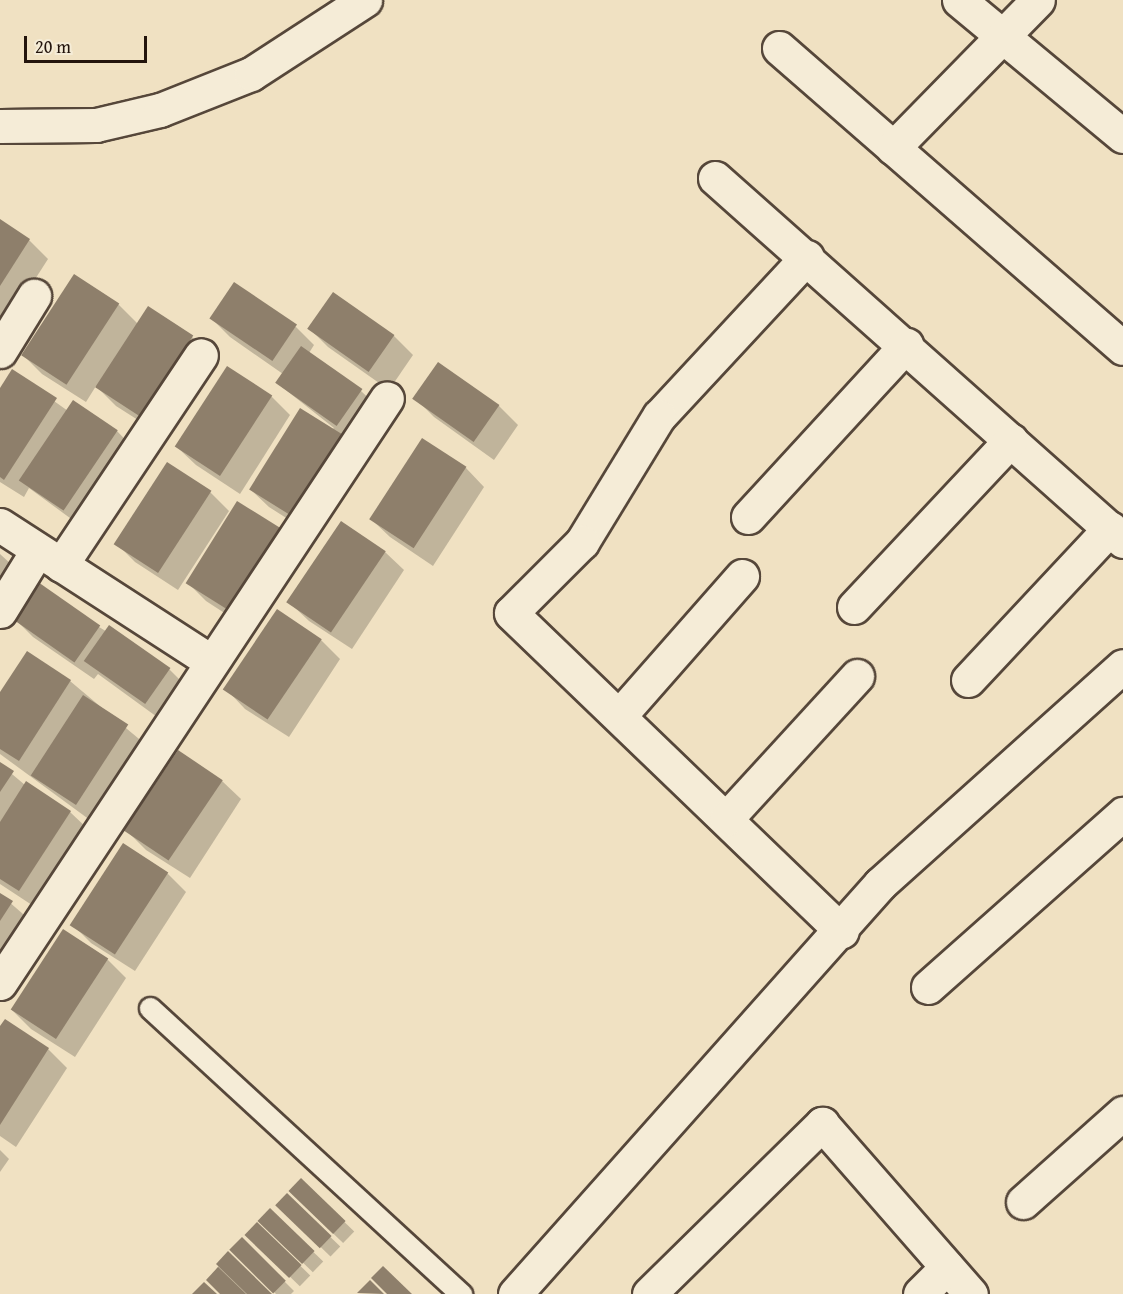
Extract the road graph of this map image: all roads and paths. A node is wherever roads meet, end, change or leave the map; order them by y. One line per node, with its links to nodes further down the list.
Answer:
1 (365, 0): 6 (street)
2 (959, 0): 4 (street)
3 (1038, 0): 4 (street)
4 (1004, 34): 7 (street); 8 (street)
5 (779, 48): 8 (street)
6 (0, 126)
7 (1123, 136)
8 (893, 148): 13 (street)
9 (715, 178): 10 (street)
10 (807, 257): 12 (street); 29 (street)
11 (34, 296): 14 (street)
12 (906, 345): 17 (street); 18 (street)
13 (1123, 348)
14 (0, 351)
15 (201, 355): 21 (street)
16 (387, 398): 25 (street)
17 (1011, 440): 20 (street); 23 (street)
18 (748, 517)
19 (0, 525): 21 (street)
20 (1117, 535): 28 (street)
21 (49, 558): 24 (street); 25 (street)
22 (742, 576): 29 (street)
23 (854, 607)
24 (0, 611)
25 (212, 662): 33 (street)
26 (1123, 666): 32 (street)
27 (857, 676): 31 (street)
28 (968, 680)
29 (620, 715): 31 (street)
30 (1123, 814): 34 (street)
31 (726, 819): 32 (street)
32 (842, 931): 40 (street)
33 (0, 983)
34 (928, 987)
35 (150, 1008): 39 (lane)
36 (1123, 1113): 37 (street)
37 (1023, 1202)
38 (947, 1267): 41 (street); 42 (street); 43 (street)
39 (461, 1294)
40 (515, 1294)
41 (649, 1294)
42 (920, 1294)
43 (971, 1294)

